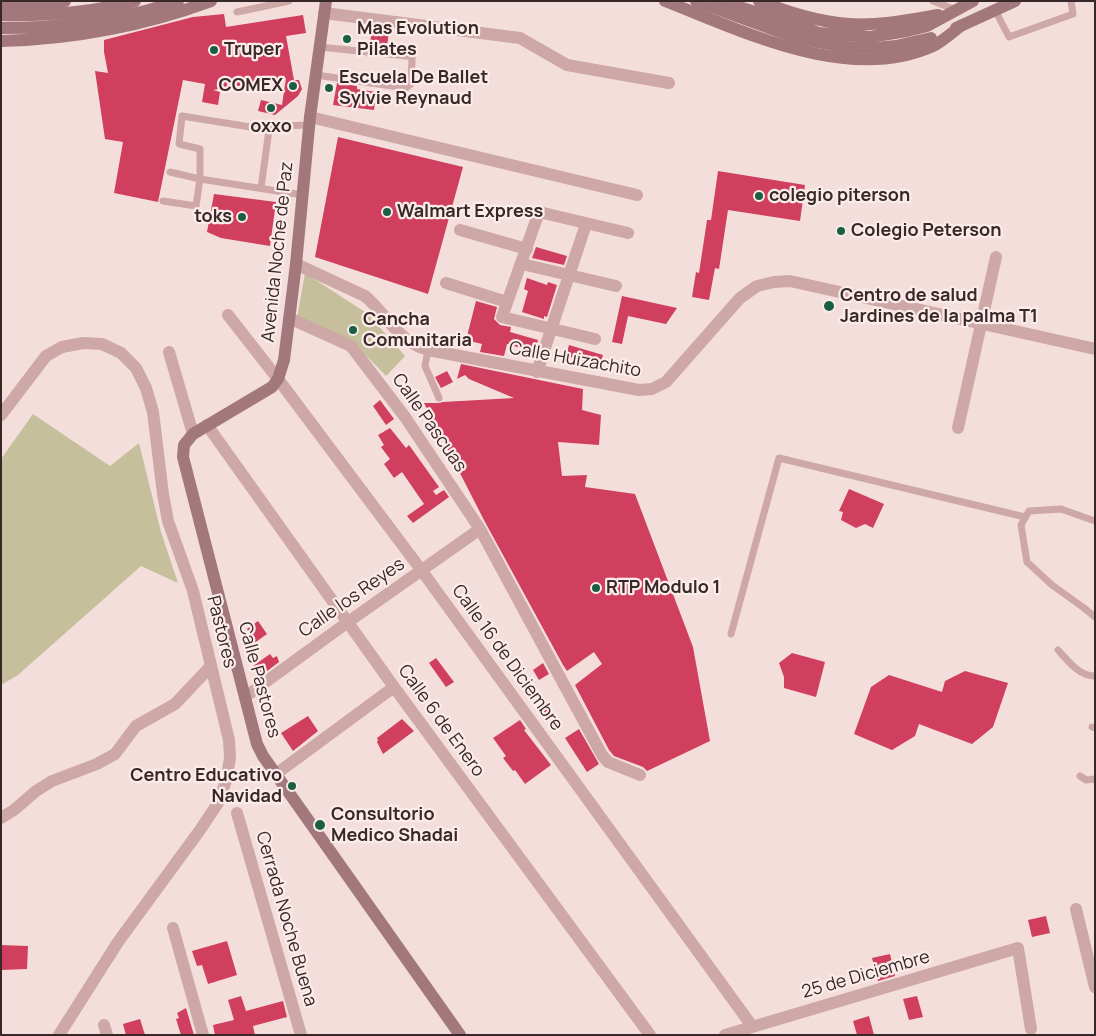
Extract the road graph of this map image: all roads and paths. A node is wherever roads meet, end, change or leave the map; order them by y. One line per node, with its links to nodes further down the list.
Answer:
1 (65, 1): 15 (street)
2 (135, 1): 20 (street)
3 (178, 1): 23 (street)
4 (210, 1): 24 (street)
5 (289, 1): 18 (lane)
6 (665, 1): 21 (street)
7 (696, 1): 22 (street, bridge)
8 (712, 1): 21 (street)
9 (721, 1): 19 (street)
10 (759, 1): 19 (street)
11 (933, 1): 19 (lane)
12 (973, 1): 19 (street)
13 (1015, 1): 17 (street)
14 (1071, 1): 17 (lane)
15 (1, 4)
16 (325, 7): 25 (street, Avenida Noche de Paz); 27 (street)
17 (996, 10): 22 (street)
18 (237, 12)
19 (953, 12)
20 (1, 15)
21 (702, 15): 22 (street)
22 (962, 25)
23 (1, 28)
24 (1, 41)
25 (320, 47): 26 (street, Avenida Noche de Paz); 26 (lane)
26 (316, 75): 28 (street, Avenida Noche de Paz)
27 (669, 83)
28 (309, 121): 29 (lane); 33 (street, Avenida Noche de Paz); 34 (street)
29 (269, 130): 31 (lane); 32 (lane)
30 (170, 172): 31 (lane)
31 (200, 179): 32 (lane); 35 (lane)
32 (261, 188): 33 (lane)
33 (303, 195): 41 (street, Avenida Noche de Paz)
34 (637, 195)
35 (163, 201)
36 (592, 225): 38 (street); 39 (street); 43 (street)
37 (460, 230): 39 (street)
38 (628, 233)
39 (527, 249): 42 (street)
40 (996, 257): 49 (street)
41 (296, 264): 48 (street, Avenida Noche de Paz); 53 (street, Calle Huizachito)
42 (522, 264): 43 (street); 46 (street)
43 (570, 275): 45 (street); 50 (street)
44 (446, 283): 46 (street)
45 (616, 286)
46 (507, 302): 50 (street)
47 (228, 315): 56 (street, Calle 16 de Diciembre)
48 (289, 318): 56 (street, Avenida Noche de Paz); 64 (street, Calle Pascuas)
49 (981, 324): 52 (street, Calle Huizachito); 55 (street, Calle Huizachito); 60 (street)
50 (550, 328): 51 (street); 55 (street)
51 (594, 338)
52 (1095, 349)
53 (428, 350): 55 (street, Calle Huizachito); 57 (lane)
54 (169, 352): 61 (street)
55 (537, 372)
56 (278, 378): 59 (street); 65 (street, Calle 16 de Diciembre)
57 (439, 398)
58 (1, 415): 70 (street, Pastores)
59 (208, 425): 61 (street); 67 (street, Calle 6 de Enero)
60 (958, 428)
61 (193, 434): 73 (street, Calle Pastores)
62 (1025, 517): 63 (lane); 66 (lane); 68 (lane)
63 (1095, 521)
64 (480, 529): 65 (street, Calle los Reyes); 75 (street, Calle Pascuas)
65 (422, 571): 67 (street, Calle los Reyes); 83 (street, Calle 16 de Diciembre)
66 (1095, 617)
67 (348, 622): 72 (street, Calle 6 de Enero); 73 (street, Calle los Reyes)
68 (731, 634)
69 (1058, 650): 71 (lane)
70 (212, 666): 79 (street); 85 (street, Pastores)
71 (1095, 676)
72 (394, 687): 74 (street); 89 (street, Calle 6 de Enero)
73 (245, 697): 74 (street, Calle Pastores)
74 (276, 774): 88 (street, Calle Pastores)
75 (640, 775)
76 (1080, 776): 77 (lane)
77 (1095, 779)
78 (237, 813): 87 (street, Cerrada Noche Buena)
79 (1, 818)
80 (1076, 909): 82 (street)
81 (173, 928): 86 (street)
82 (1095, 986)
83 (752, 1026): 84 (street, 25 de Diciembre); 90 (street, 25 de Diciembre)
84 (1031, 1029)
85 (59, 1035)
86 (203, 1035)
87 (301, 1035)
88 (460, 1035)
89 (650, 1035)
90 (725, 1035)

